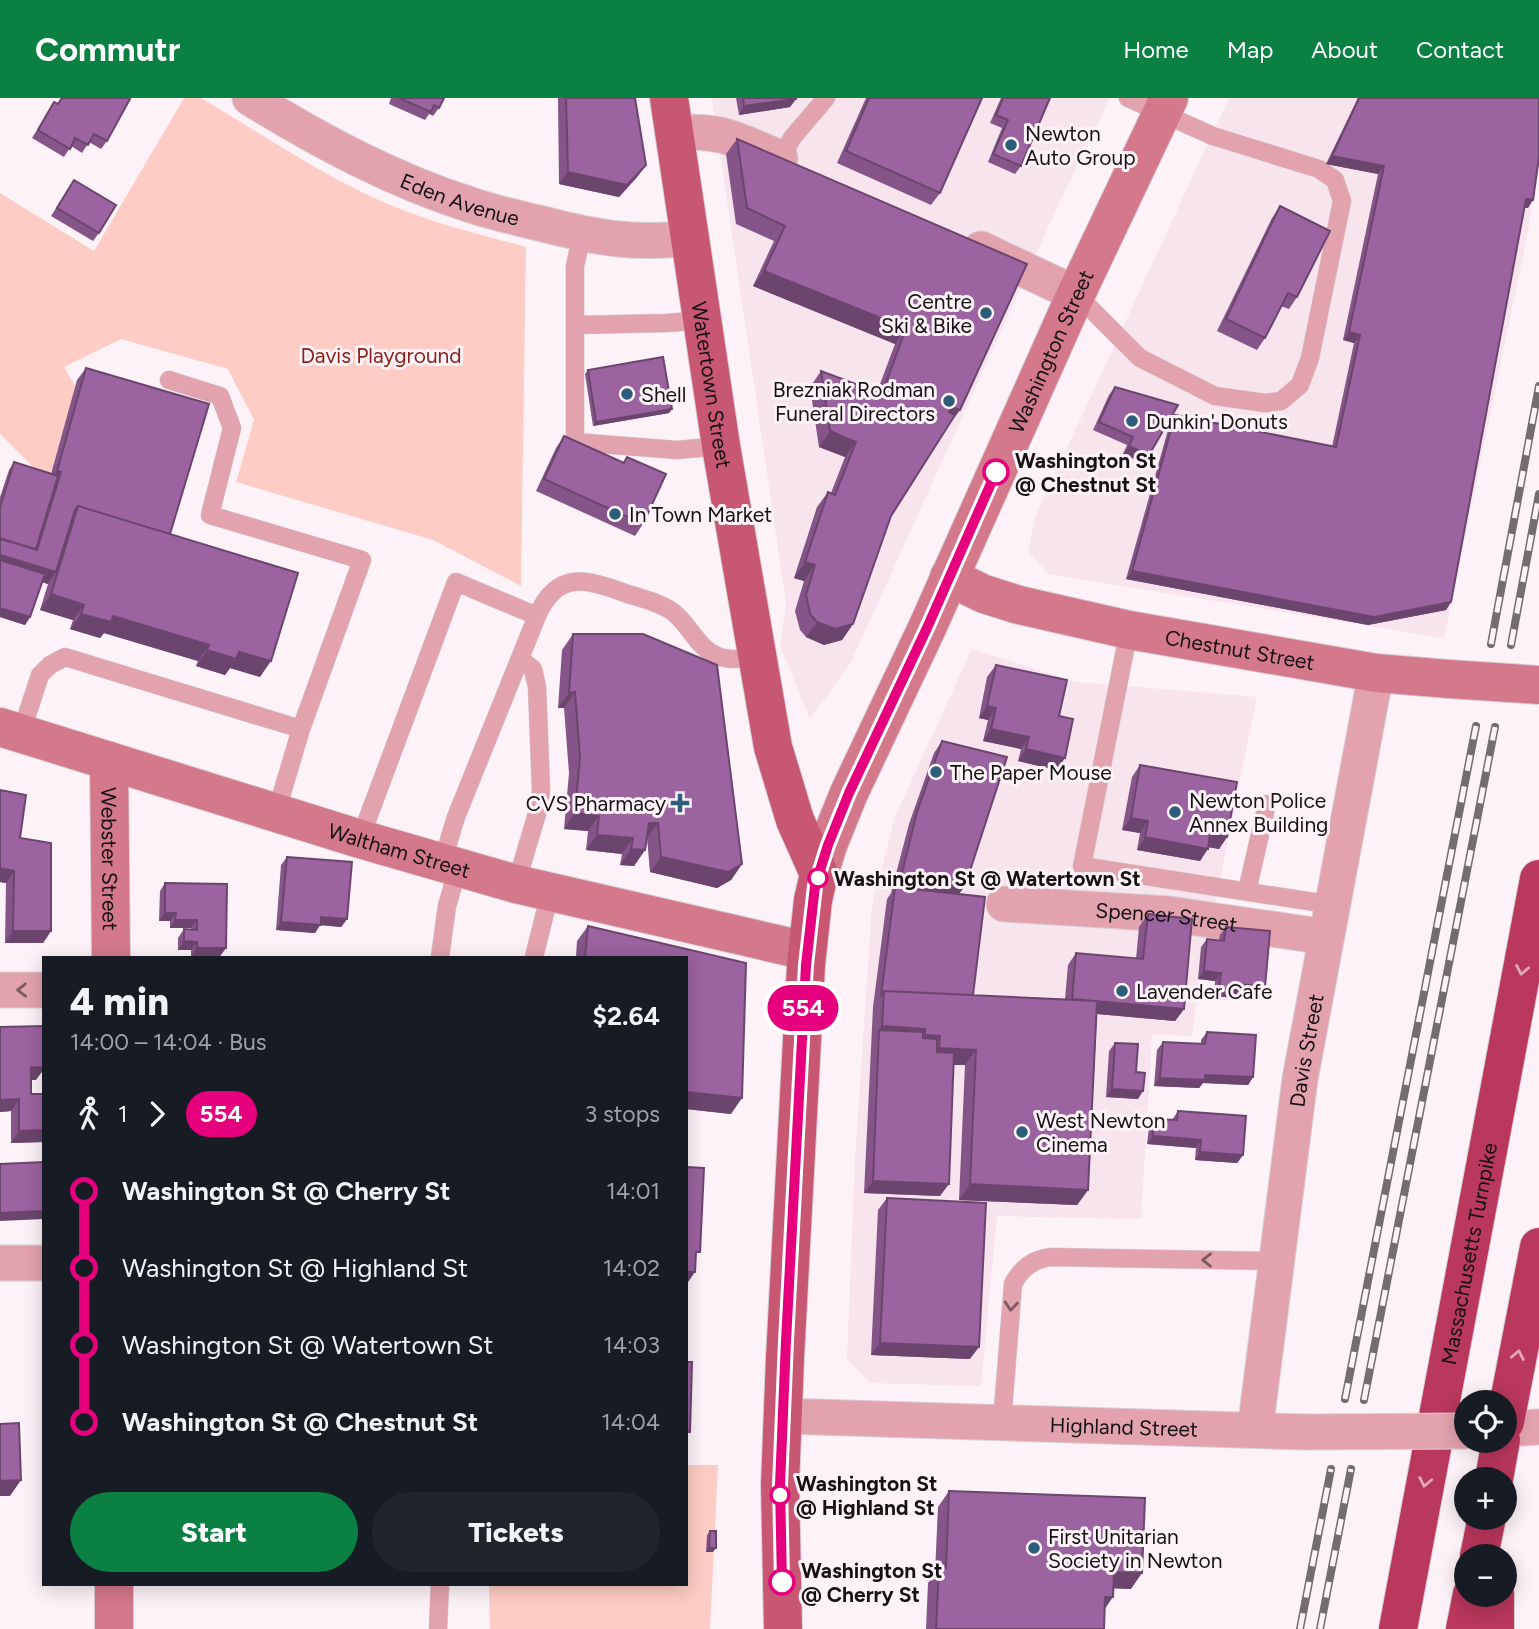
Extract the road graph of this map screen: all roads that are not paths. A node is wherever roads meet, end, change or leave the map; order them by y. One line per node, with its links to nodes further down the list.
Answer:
1 (250, 98): 7 (street, Eden Avenue)
2 (826, 98): 6 (lane)
3 (1128, 98): 4 (lane)
4 (1166, 106): 10 (main road, Washington Street); 10 (lane)
5 (672, 116): 6 (street); 8 (main road, Watertown Street)
6 (794, 165)
7 (582, 234): 8 (street, Eden Avenue); 12 (lane)
8 (691, 237): 11 (main road, Watertown Street)
9 (954, 237): 10 (street)
10 (1076, 294): 15 (main road, Washington Street)
11 (703, 320): 12 (lane); 14 (main road, Watertown Street)
12 (575, 325): 14 (lane)
13 (169, 380): 22 (lane)
14 (721, 446): 18 (main road, Watertown Street)
15 (949, 578): 17 (main road, Chestnut Street); 29 (main road, Washington Street)
16 (537, 616): 18 (lane); 19 (lane); 27 (lane)
17 (1129, 630): 20 (main road, Chestnut Street); 32 (lane)
18 (757, 655): 29 (main road, Watertown Street)
19 (520, 659): 28 (lane); 31 (lane)
20 (1376, 673): 21 (main road, Chestnut Street, bridge); 34 (street, Davis Street)
21 (1539, 684)
22 (301, 729): 23 (lane); 26 (lane)
23 (11, 730): 24 (main road, Waltham Street)
24 (109, 761): 26 (main road, Waltham Street); 36 (main road, Webster Street)
25 (1267, 804): 32 (lane)
26 (276, 813): 27 (main road, Waltham Street)
27 (360, 839): 28 (main road, Waltham Street)
28 (450, 865): 31 (main road, Waltham Street); 37 (lane)
29 (819, 874): 35 (main road, Washington Street)
30 (1539, 879): 59 (highway, Massachusetts Turnpike, one-way to 59)
31 (533, 889): 35 (main road, Waltham Street); 38 (lane)
32 (1248, 891): 34 (lane)
33 (1004, 904): 34 (street, Spencer Street)
34 (1329, 921): 42 (street, Davis Street)
35 (807, 951): 46 (main road, Washington Street)
36 (111, 956)
37 (440, 956)
38 (534, 956)
39 (0, 990): 40 (street, one-way to 39)
40 (42, 990)
41 (1539, 1247): 45 (highway, one-way to 41)
42 (1275, 1261): 47 (lane, one-way to 47); 50 (street, Davis Street)
43 (0, 1263): 44 (street)
44 (42, 1263)
45 (1511, 1390)
46 (783, 1416): 47 (street, Highland Street); 58 (main road, Washington Street)
47 (1002, 1422): 50 (street, Highland Street)
48 (1539, 1427): 49 (street)
49 (1517, 1428)
50 (1255, 1430): 51 (street, Highland Street, bridge)
51 (1454, 1431)
52 (114, 1586): 56 (main road)
53 (440, 1586): 57 (lane)
54 (1469, 1607): 60 (highway)
55 (1495, 1607): 61 (highway)
56 (114, 1629)
57 (438, 1629)
58 (783, 1629)
59 (1398, 1629)
60 (1465, 1629)
61 (1495, 1629)

